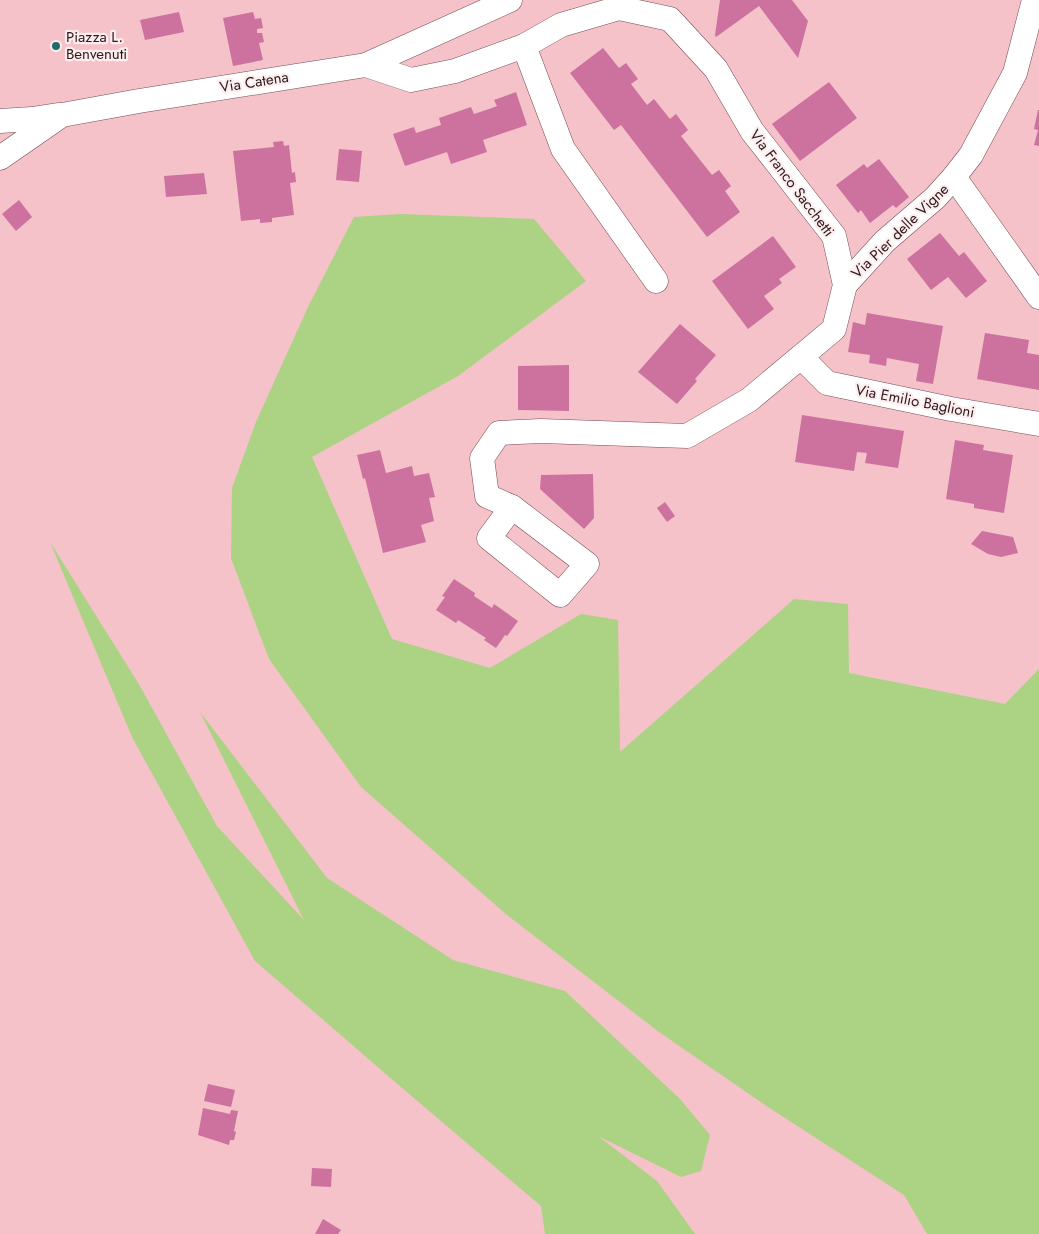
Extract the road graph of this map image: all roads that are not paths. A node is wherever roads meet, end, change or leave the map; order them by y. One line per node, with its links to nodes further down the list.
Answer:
1 (510, 0): 4 (street, Via Catena)
2 (1034, 0): 8 (street, Via Pier delle Vigne)
3 (524, 46): 4 (street, Via Franco Sacchetti); 9 (street); 10 (street, Via Franco Sacchetti)
4 (366, 65): 5 (street, Via Catena)
5 (62, 114): 6 (street); 7 (street, Via Catena)
6 (0, 121)
7 (0, 158)
8 (954, 177): 10 (street, Via Pier delle Vigne); 11 (street, Via Pier delle Vigne)
9 (656, 280)
10 (845, 285): 12 (street, Via Franco Sacchetti)
11 (1039, 297)
12 (801, 357): 13 (street, Via Emilio Baglioni); 14 (street, Via Franco Sacchetti)
13 (1039, 424)
14 (512, 507)

